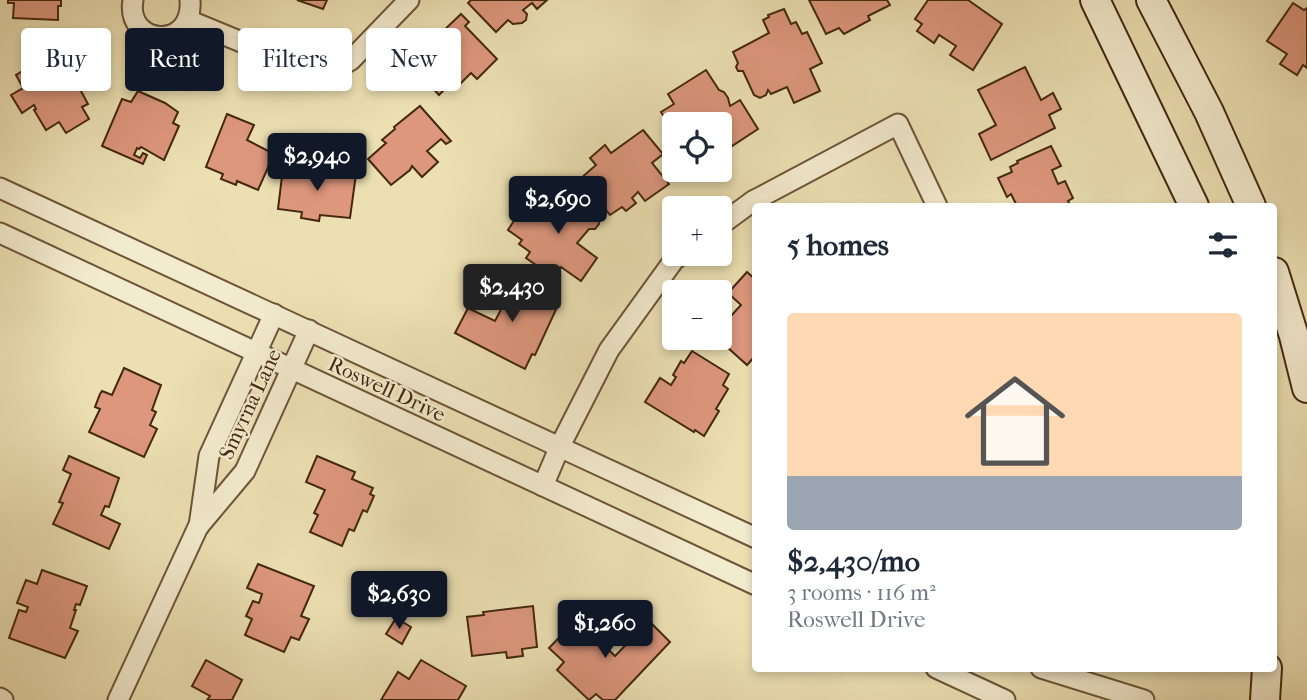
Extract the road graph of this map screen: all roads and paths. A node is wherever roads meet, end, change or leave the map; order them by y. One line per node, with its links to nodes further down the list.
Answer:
1 (133, 0): 6 (street)
2 (190, 0): 6 (street)
3 (409, 0): 6 (street)
4 (1095, 0): 9 (street)
5 (1151, 0): 10 (street)
6 (188, 20)
7 (0, 188): 15 (street, Roswell Drive)
8 (936, 203): 11 (street)
9 (1193, 203)
10 (1250, 203)
11 (732, 216)
12 (0, 233): 17 (street, Roswell Drive)
13 (670, 266): 20 (street)
14 (1277, 282): 19 (street)
15 (274, 314): 16 (street, Roswell Drive); 17 (street, Smyrna Lane)
16 (309, 330): 18 (street, Smyrna Lane); 20 (street, Roswell Drive)
17 (256, 352): 18 (street, Roswell Drive); 22 (street, Smyrna Lane)
18 (292, 370): 21 (street, Roswell Drive); 22 (street, Smyrna Lane)
19 (1307, 388)
20 (560, 446): 21 (street); 23 (street, Roswell Drive)
21 (542, 486): 24 (street, Roswell Drive)
22 (198, 527): 28 (street, Smyrna Lane)
23 (752, 536)
24 (752, 583)
25 (945, 672): 29 (street)
26 (1054, 672): 30 (street)
27 (1266, 672): 31 (street)
28 (118, 700)
29 (1005, 700)
30 (1144, 700)
31 (1265, 700)

